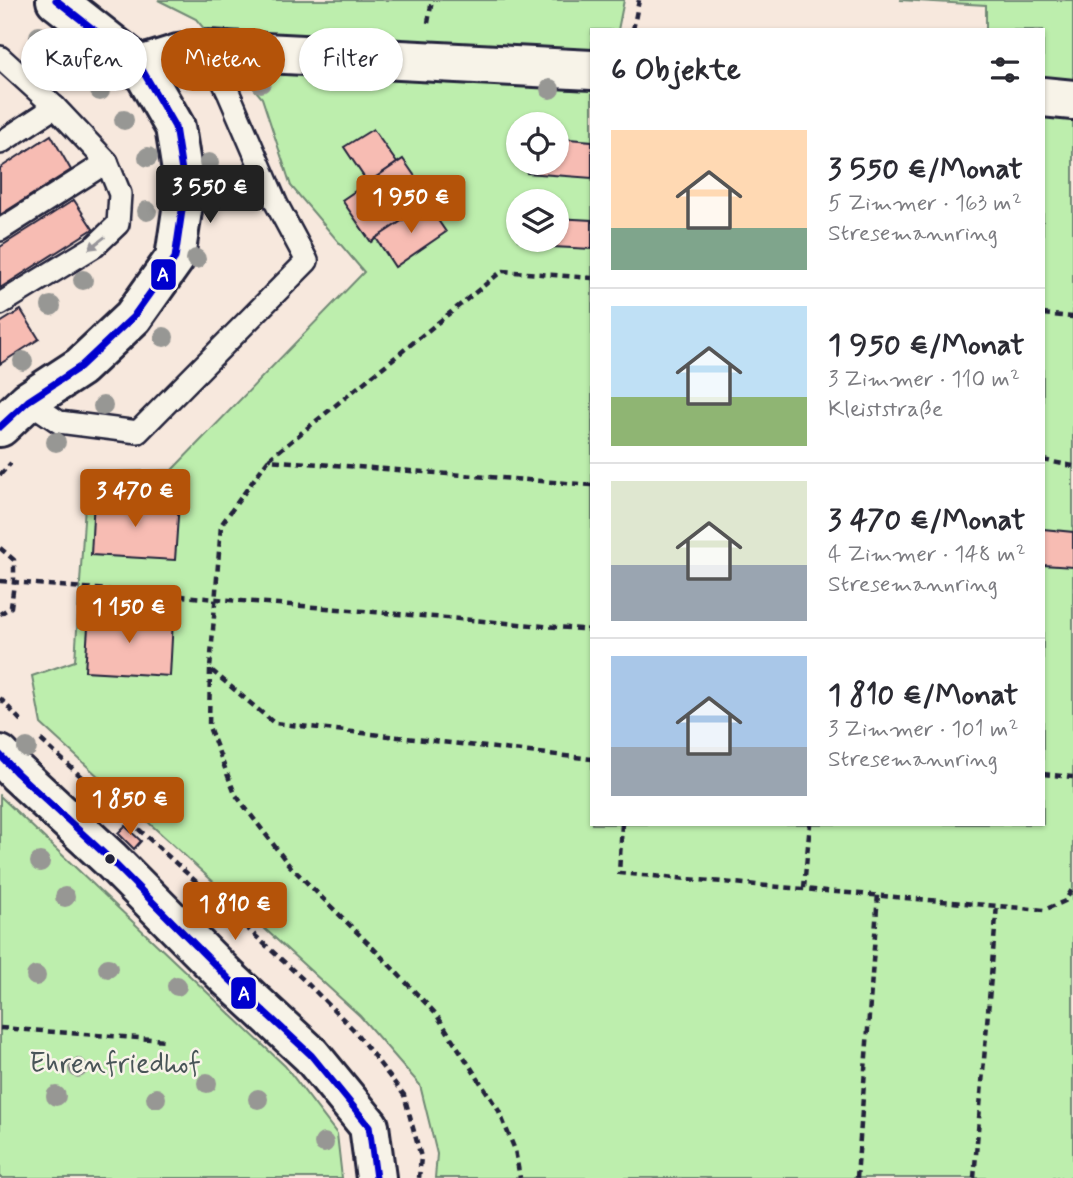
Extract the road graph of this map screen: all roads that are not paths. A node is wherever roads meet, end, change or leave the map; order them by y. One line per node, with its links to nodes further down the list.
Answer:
1 (56, 0): 2 (street)
2 (92, 28)
3 (285, 54): 5 (street)
4 (0, 57): 10 (lane)
5 (590, 70)
6 (147, 79): 15 (street)
7 (228, 91): 15 (lane)
8 (1045, 97): 9 (street)
9 (1073, 100)
10 (55, 107): 11 (lane); 12 (lane)
11 (0, 143)
12 (107, 162): 13 (lane); 14 (lane, one-way to 14)
13 (0, 230)
14 (0, 304)
15 (28, 401): 16 (street)
16 (0, 427)
17 (0, 755): 18 (street)
18 (376, 1178)

